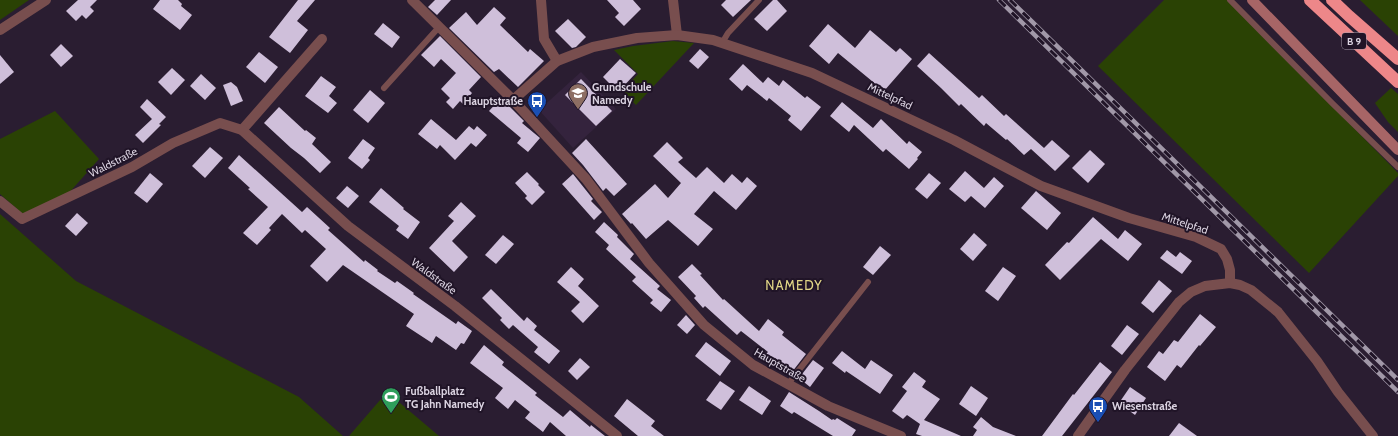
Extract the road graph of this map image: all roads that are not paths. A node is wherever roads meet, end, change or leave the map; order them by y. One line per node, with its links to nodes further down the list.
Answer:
1 (46, 0): 13 (street)
2 (412, 0): 12 (street, Hauptstraße)
3 (541, 0): 18 (street)
4 (673, 0): 14 (street)
5 (758, 0): 16 (lane)
6 (1230, 0): 23 (lane)
7 (1252, 0): 21 (street)
8 (1310, 0): 19 (highway, B 9)
9 (1332, 0): 11 (highway, B 9)
10 (1338, 0): 11 (highway)
11 (1349, 16): 17 (highway, B 9)
12 (440, 26): 20 (lane); 22 (street, Hauptstraße)
13 (0, 30)
14 (677, 35): 16 (street, Mittelpfad); 18 (street, Mittelpfad)
15 (322, 39): 24 (street)
16 (722, 42): 29 (street, Mittelpfad)
17 (1398, 59)
18 (557, 61): 22 (street, Mittelpfad)
19 (1398, 82)
20 (384, 88)
21 (1343, 94): 23 (lane); 25 (street)
22 (514, 100): 30 (street, Hauptstraße)
23 (1333, 104): 26 (lane)
24 (242, 130): 27 (street, Waldstraße); 31 (street, Waldstraße)
25 (1398, 150)
26 (1398, 166)
27 (0, 201)
28 (868, 282): 30 (lane)
29 (1230, 283): 33 (street); 34 (street)
30 (788, 384): 32 (street, Hauptstraße)
31 (617, 436)
32 (901, 436)
33 (1078, 436)
34 (1373, 436)

